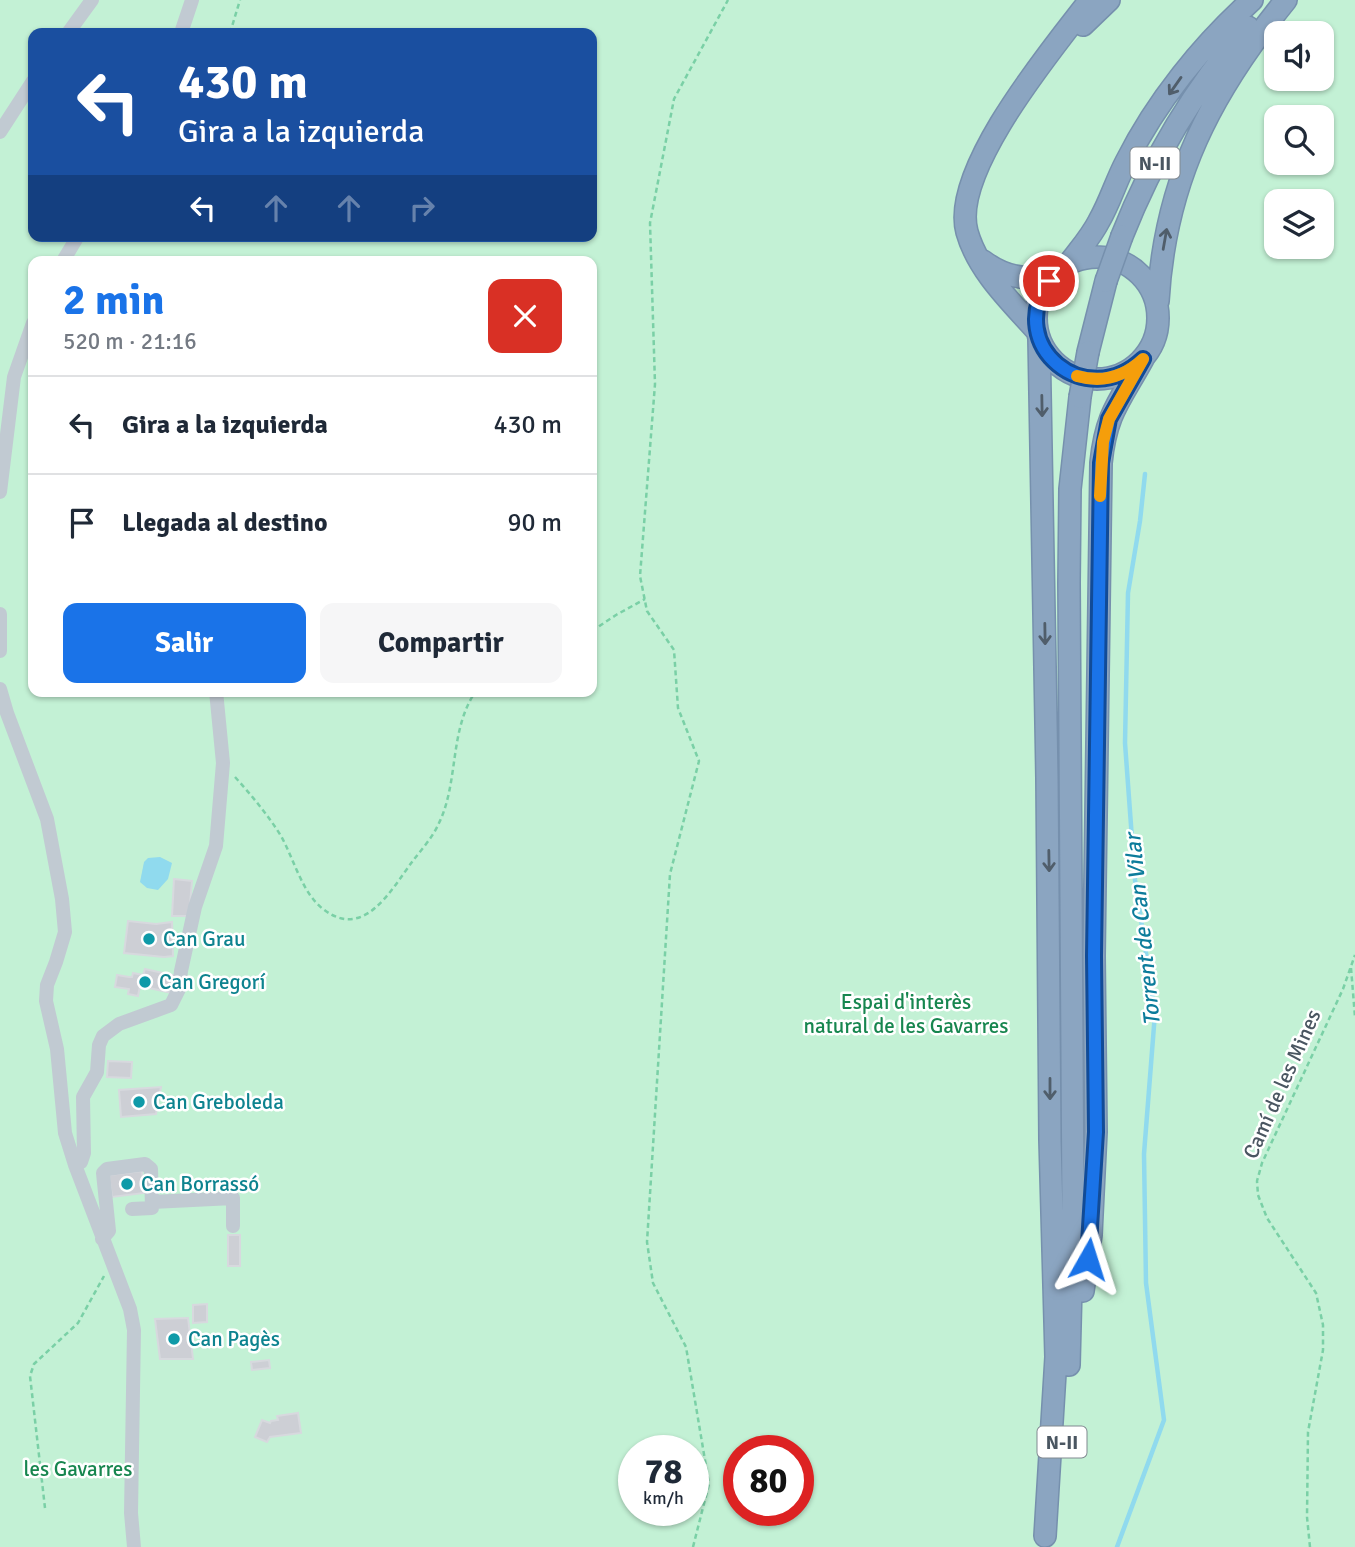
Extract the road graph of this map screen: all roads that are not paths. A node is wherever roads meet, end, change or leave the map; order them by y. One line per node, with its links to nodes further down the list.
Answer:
1 (92, 0): 10 (street)
2 (192, 0): 11 (street)
3 (1083, 0): 9 (highway)
4 (1090, 0): 9 (highway)
5 (1109, 0): 12 (highway)
6 (1252, 0): 16 (highway, one-way to 16)
7 (1273, 0): 31 (highway, N-II, bridge)
8 (1286, 0): 17 (highway, one-way to 8)
9 (1073, 22): 12 (highway)
10 (72, 28)
11 (183, 28)
12 (1042, 62): 15 (highway)
13 (28, 89): 14 (street)
14 (0, 132)
15 (977, 256): 16 (highway); 18 (highway)
16 (1065, 266): 17 (highway); 18 (highway)
17 (1157, 306): 20 (highway)
18 (1038, 335): 20 (highway); 32 (highway, one-way to 32)
19 (28, 337): 21 (street)
20 (1143, 359): 31 (highway)
21 (0, 492)
22 (0, 614): 23 (street)
23 (0, 651)
24 (0, 689): 26 (street)
25 (217, 697): 26 (street)
26 (75, 1165): 30 (street)
27 (152, 1202): 28 (street); 29 (street); 30 (street)
28 (132, 1209)
29 (233, 1226)
30 (102, 1239): 33 (street)
31 (1070, 1347): 32 (highway, N-II)
32 (1044, 1541)
33 (134, 1547)

